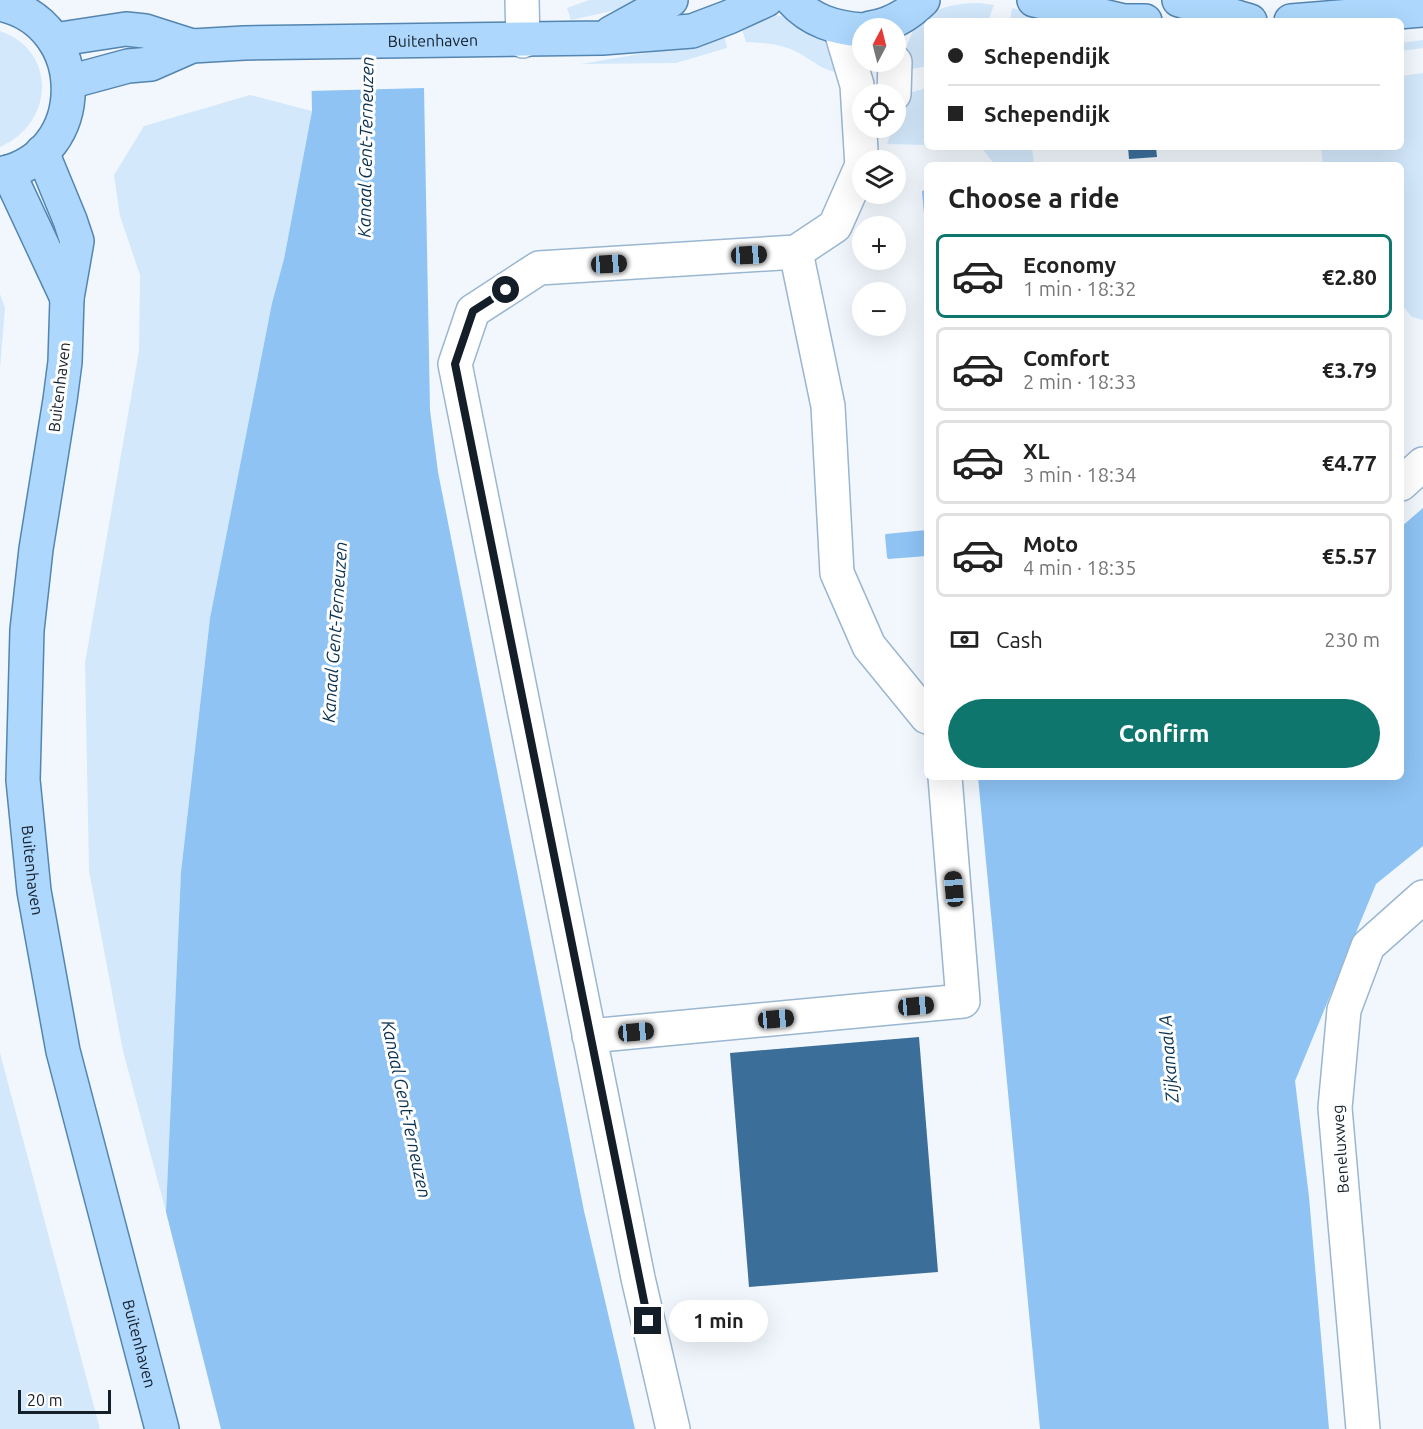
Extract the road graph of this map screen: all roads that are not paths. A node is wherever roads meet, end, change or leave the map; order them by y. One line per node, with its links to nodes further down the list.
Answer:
1 (522, 0): 15 (street)
2 (671, 0): 13 (main road, Buitenhaven)
3 (766, 0): 13 (main road, Buitenhaven)
4 (792, 0): 12 (main road)
5 (1034, 0): 9 (main road)
6 (1179, 0): 10 (main road)
7 (0, 4): 14 (main road)
8 (1423, 10): 11 (main road)
9 (1111, 18)
10 (1240, 18)
11 (1327, 18)
12 (852, 28)
13 (602, 38): 15 (main road, Buitenhaven)
14 (54, 40): 16 (main road, Buitenhaven); 18 (main road)
15 (523, 41): 16 (main road, Buitenhaven)
16 (192, 46): 18 (main road, Buitenhaven)
17 (857, 72): 19 (street)
18 (69, 81): 20 (main road)
19 (861, 150)
20 (42, 152): 21 (main road); 24 (main road, Buitenhaven)
21 (4, 173): 24 (main road, Buitenhaven)
22 (852, 188): 23 (street)
23 (796, 252): 27 (street); 30 (street)
24 (67, 298): 31 (main road, Buitenhaven)
25 (1423, 464): 26 (street)
26 (1404, 481)
27 (924, 713)
28 (945, 780): 30 (street)
29 (1423, 897): 33 (street, Beneluxweg)
30 (589, 1036): 32 (street)
31 (162, 1429)
32 (673, 1429)
33 (1363, 1429)

